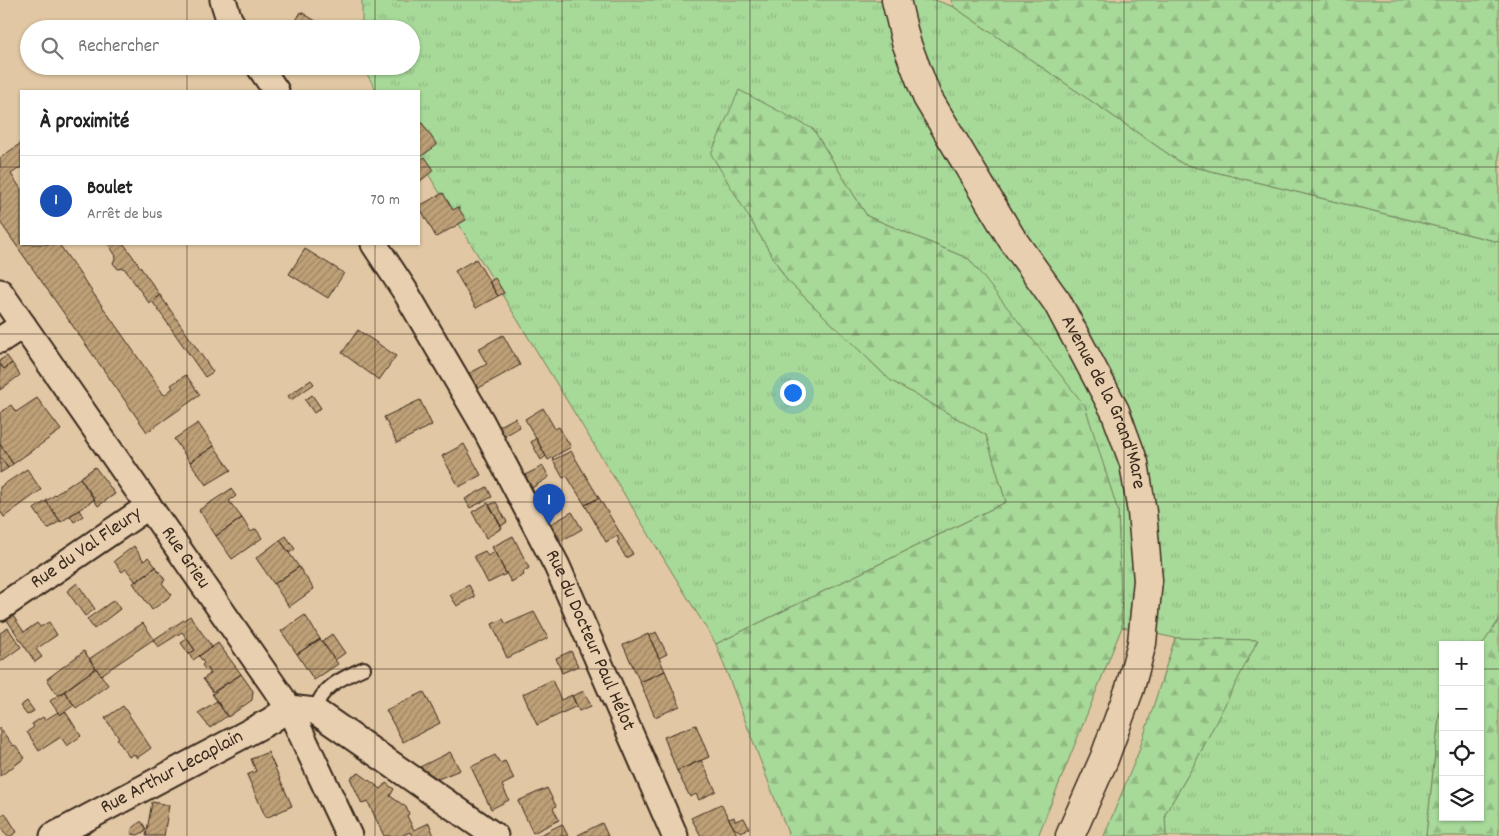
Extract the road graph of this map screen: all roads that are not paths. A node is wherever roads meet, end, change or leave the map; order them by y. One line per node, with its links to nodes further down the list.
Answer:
1 (223, 0): 3 (street)
2 (896, 0): 21 (street, Avenue de la Grand'Mare)
3 (230, 20)
4 (265, 75): 5 (street)
5 (275, 90)
6 (375, 245): 20 (street, Rue du Docteur Paul Hélot)
7 (0, 292): 8 (street, Rue Grieu)
8 (23, 325): 9 (street); 10 (street, Rue Grieu)
9 (0, 340)
10 (149, 506): 11 (street, Rue du Val Fleury); 13 (street, Rue Grieu)
11 (0, 608)
12 (364, 668): 14 (lane)
13 (289, 708): 14 (street); 16 (street, Rue Grieu); 17 (street, Rue Arthur Lecaplain)
14 (315, 712): 15 (street)
15 (340, 728): 16 (street); 19 (street)
16 (316, 766): 18 (street, Rue Grieu)
17 (53, 836)
18 (349, 836)
19 (495, 836)
20 (675, 836)
21 (1070, 836)

